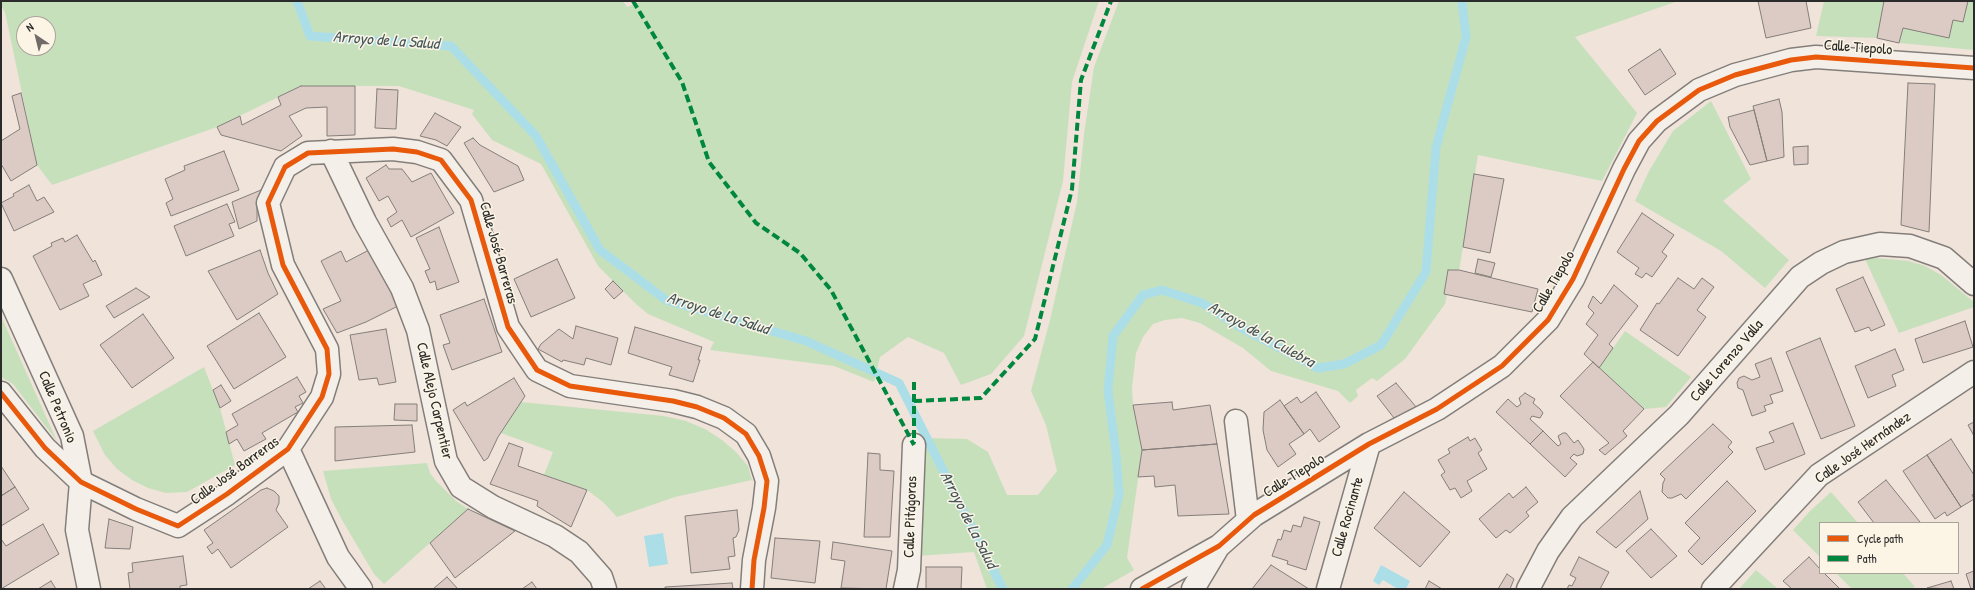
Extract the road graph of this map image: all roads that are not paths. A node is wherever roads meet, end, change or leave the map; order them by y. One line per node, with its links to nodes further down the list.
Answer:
1 (1974, 68): 8 (street, Calle Tiepolo)
2 (331, 151): 10 (street, Calle José Barreras); 16 (street, Calle Alejo Carpentier); 17 (street, Calle José Barreras)
3 (1, 279): 11 (street, Calle Petronio)
4 (1974, 284): 22 (street, Calle Lorenzo Valla)
5 (1974, 372): 23 (street, Calle José Hernández)
6 (1, 393): 11 (street)
7 (1236, 421): 12 (street)
8 (1369, 444): 12 (street, Calle Tiepolo); 21 (street, Calle Rocinante)
9 (914, 445): 18 (street, Calle Pitágoras)
10 (288, 449): 11 (street, Calle José Barreras); 15 (street)
11 (81, 482): 14 (street, Calle Petronio)
12 (1248, 520): 13 (street, Calle Tiepolo)
13 (1219, 546): 19 (street, Calle Tiepolo); 20 (street)
14 (89, 589)
15 (361, 589)
16 (605, 589)
17 (752, 589)
18 (906, 589)
19 (1142, 589)
20 (1193, 589)
21 (1328, 589)
22 (1528, 589)
23 (1713, 589)

